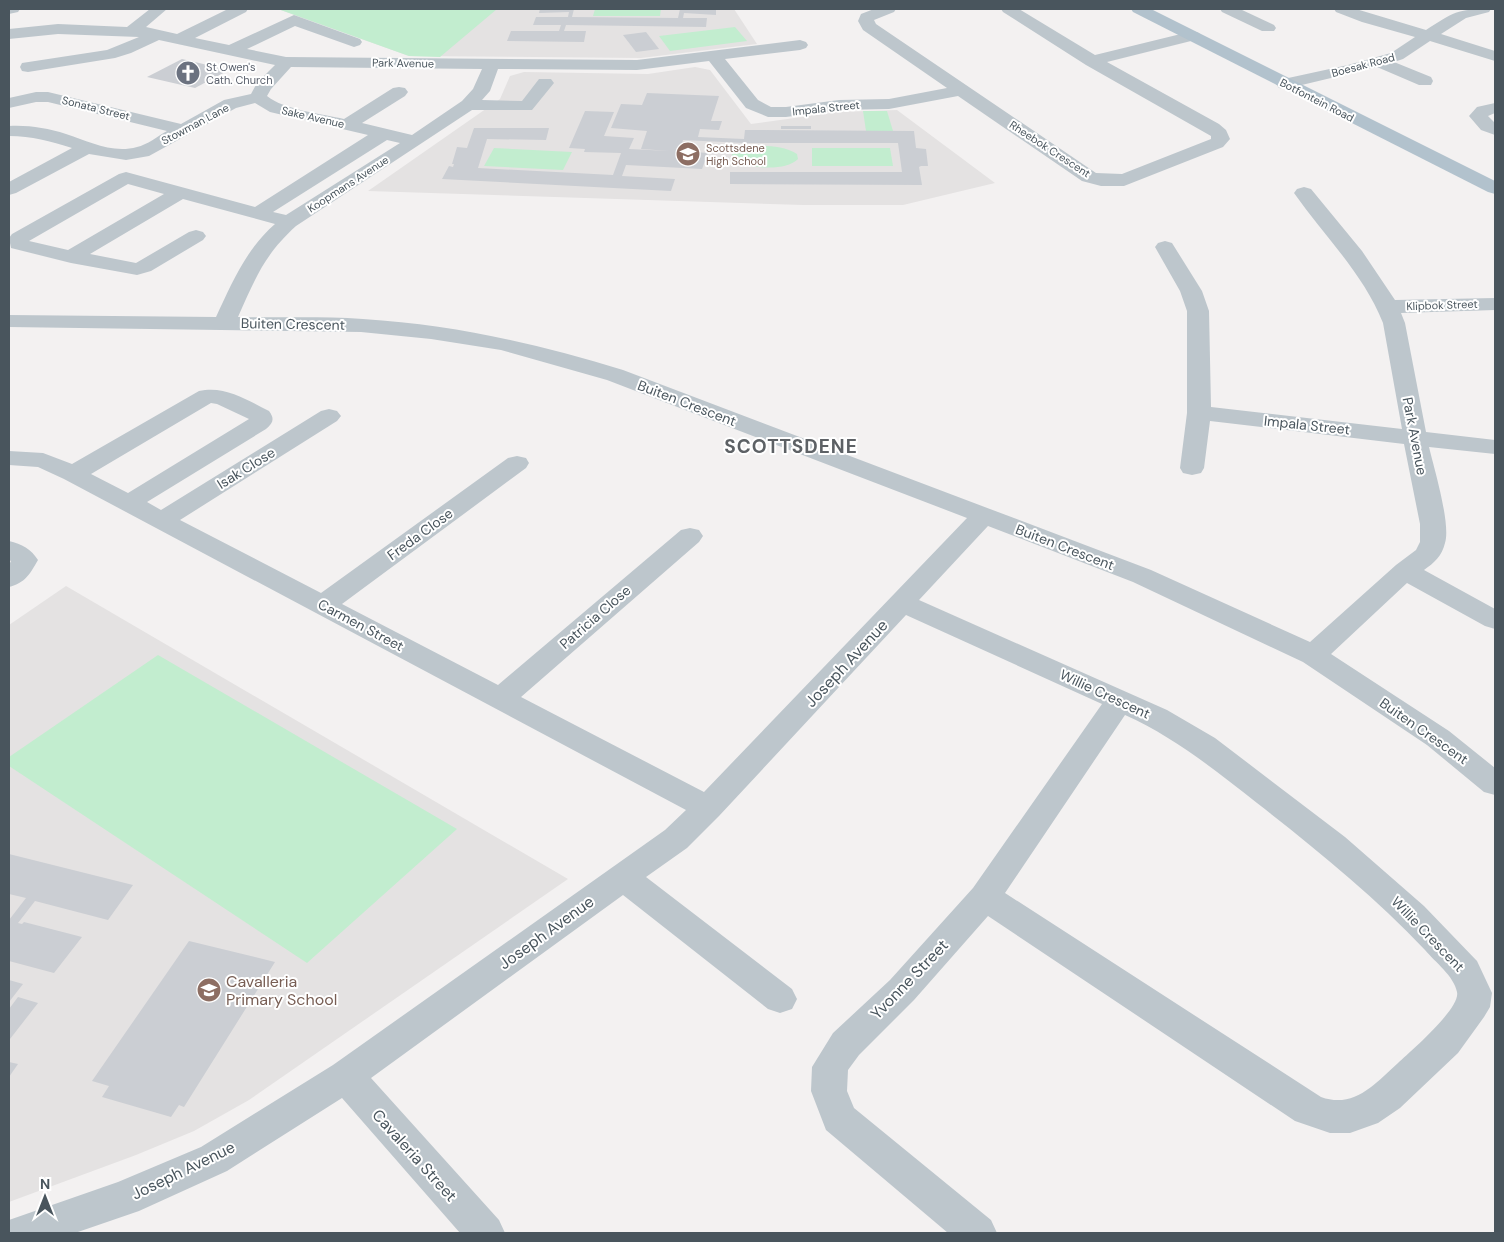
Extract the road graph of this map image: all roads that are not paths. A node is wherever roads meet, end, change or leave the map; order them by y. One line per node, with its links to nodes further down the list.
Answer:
1 (158, 9): 14 (street)
2 (240, 9): 19 (street)
3 (888, 9): 32 (street, Rheebok Crescent)
4 (1008, 9): 25 (street, Rheebok Crescent)
5 (1139, 9): 17 (main road, Botfontein Road)
6 (1228, 9): 13 (street)
7 (1342, 9): 18 (street)
8 (1444, 9): 11 (street)
9 (1484, 9): 11 (street, Boesak Road)
10 (273, 12): 12 (street)
11 (1460, 15): 18 (street, Boesak Road)
12 (294, 20): 20 (street); 22 (street)
13 (1268, 28)
14 (131, 31): 15 (street, Park Avenue); 16 (street, Park Avenue)
15 (9, 34)
16 (157, 34): 19 (street, Park Avenue); 29 (street)
17 (1193, 36): 25 (street); 31 (main road, Botfontein Road)
18 (1430, 36): 23 (street); 28 (street, Boesak Road)
19 (179, 39): 22 (street, Park Avenue)
20 (354, 42)
21 (800, 45): 24 (street, Park Avenue)
22 (230, 51): 26 (street, Park Avenue)
23 (1495, 56)
24 (714, 57): 27 (street, Park Avenue); 32 (street, Impala Street)
25 (1092, 61): 32 (street, Rheebok Crescent)
26 (286, 62): 27 (street, Park Avenue); 35 (street)
27 (485, 62): 37 (street, Koopmans Avenue)
28 (1379, 62): 30 (street); 31 (street, Boesak Road)
29 (28, 67)
30 (1425, 81)
31 (1285, 84): 47 (main road, Botfontein Road)
32 (961, 90)
33 (398, 92): 39 (street)
34 (539, 94): 37 (street)
35 (258, 97): 39 (street, Sake Avenue); 40 (street, Stowman Lane)
36 (9, 103): 40 (street, Sonata Street)
37 (468, 105): 44 (street, Koopmans Avenue)
38 (1495, 108): 41 (street)
39 (347, 124): 43 (street, Sake Avenue)
40 (184, 130): 45 (street, Stowman Lane)
41 (1495, 130)
42 (9, 131): 45 (street)
43 (383, 134): 44 (street, Sake Avenue); 51 (street)
44 (415, 141): 52 (street, Koopmans Avenue)
45 (88, 147): 48 (street)
46 (147, 183): 49 (street); 55 (street); 55 (street)
47 (1495, 188)
48 (9, 189)
49 (182, 192): 51 (street); 56 (street)
50 (1304, 193): 58 (street, Park Avenue)
51 (258, 213): 52 (street)
52 (289, 222): 60 (street, Koopmans Avenue)
53 (196, 236): 56 (street)
54 (1165, 247): 61 (street)
55 (39, 250): 56 (street)
56 (71, 257)
57 (1495, 304): 58 (street, Klipbok Street)
58 (1389, 307): 63 (street, Park Avenue)
59 (9, 321): 60 (street, Buiten Crescent)
60 (224, 323): 70 (street, Buiten Crescent)
61 (1199, 413): 63 (street, Impala Street); 67 (street)
62 (330, 416): 71 (street, Isak Close)
63 (1415, 437): 64 (street, Impala Street); 74 (street, Park Avenue)
64 (1495, 446)
65 (9, 458): 68 (street, Carmen Street)
66 (517, 463): 77 (street, Freda Close)
67 (1192, 468)
68 (73, 474): 69 (street, Carmen Street); 69 (street)
69 (128, 503): 71 (street, Carmen Street)
70 (984, 515): 76 (street, Joseph Avenue); 79 (street, Buiten Crescent)
71 (162, 520): 77 (street, Carmen Street)
72 (690, 536): 80 (street, Patricia Close)
73 (9, 549): 75 (street)
74 (1405, 572): 78 (street); 79 (street, Park Avenue)
75 (9, 579)
76 (903, 603): 81 (street, Willie Crescent); 83 (street, Joseph Avenue)
77 (322, 605): 80 (street, Carmen Street)
78 (1495, 620)
79 (1312, 655): 82 (street, Buiten Crescent)
80 (500, 699): 83 (street, Carmen Street)
81 (1120, 700): 85 (street, Yvonne Street); 85 (street, Willie Crescent)
82 (1495, 784)
83 (708, 808): 84 (street, Joseph Avenue)
84 (623, 877): 86 (street); 87 (street, Joseph Avenue)
85 (985, 897): 90 (street, Yvonne Street)
86 (780, 999)
87 (346, 1076): 88 (street, Joseph Avenue); 89 (street, Cavaleria Street)
88 (23, 1233)
89 (485, 1233)
90 (977, 1233)

